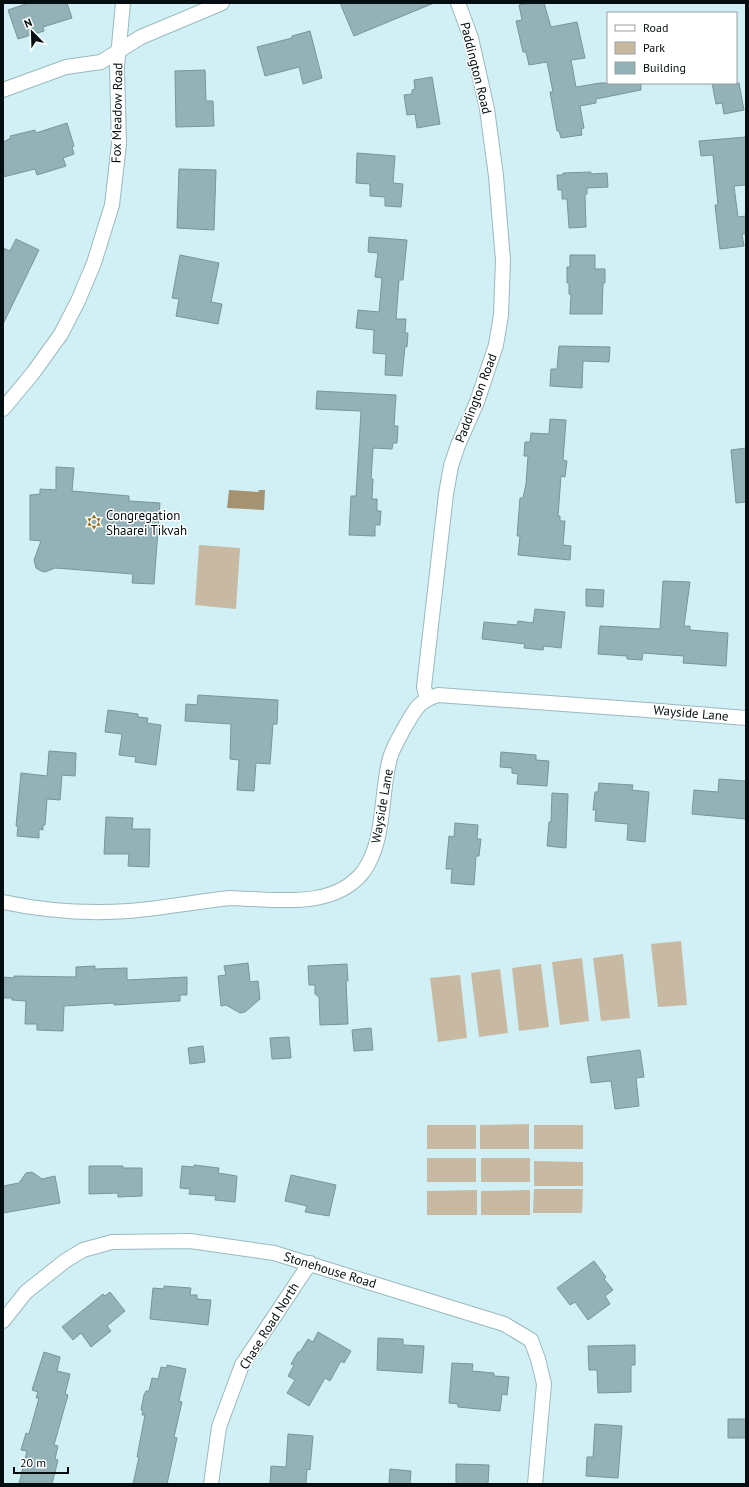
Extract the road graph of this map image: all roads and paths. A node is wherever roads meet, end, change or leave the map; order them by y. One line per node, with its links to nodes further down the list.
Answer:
1 (123, 3): 4 (street, Fox Meadow Road)
2 (222, 3): 4 (street)
3 (458, 3): 7 (street, Paddington Road)
4 (118, 52): 5 (street); 6 (street, Fox Meadow Road)
5 (3, 90)
6 (3, 410)
7 (427, 699): 8 (street, Wayside Lane); 9 (street, Wayside Lane)
8 (746, 718)
9 (3, 902)
10 (310, 1263): 11 (street, Stonehouse Road); 12 (street, Chase Road North); 13 (street, Stonehouse Road)
11 (3, 1321)
12 (211, 1484)
13 (535, 1484)

